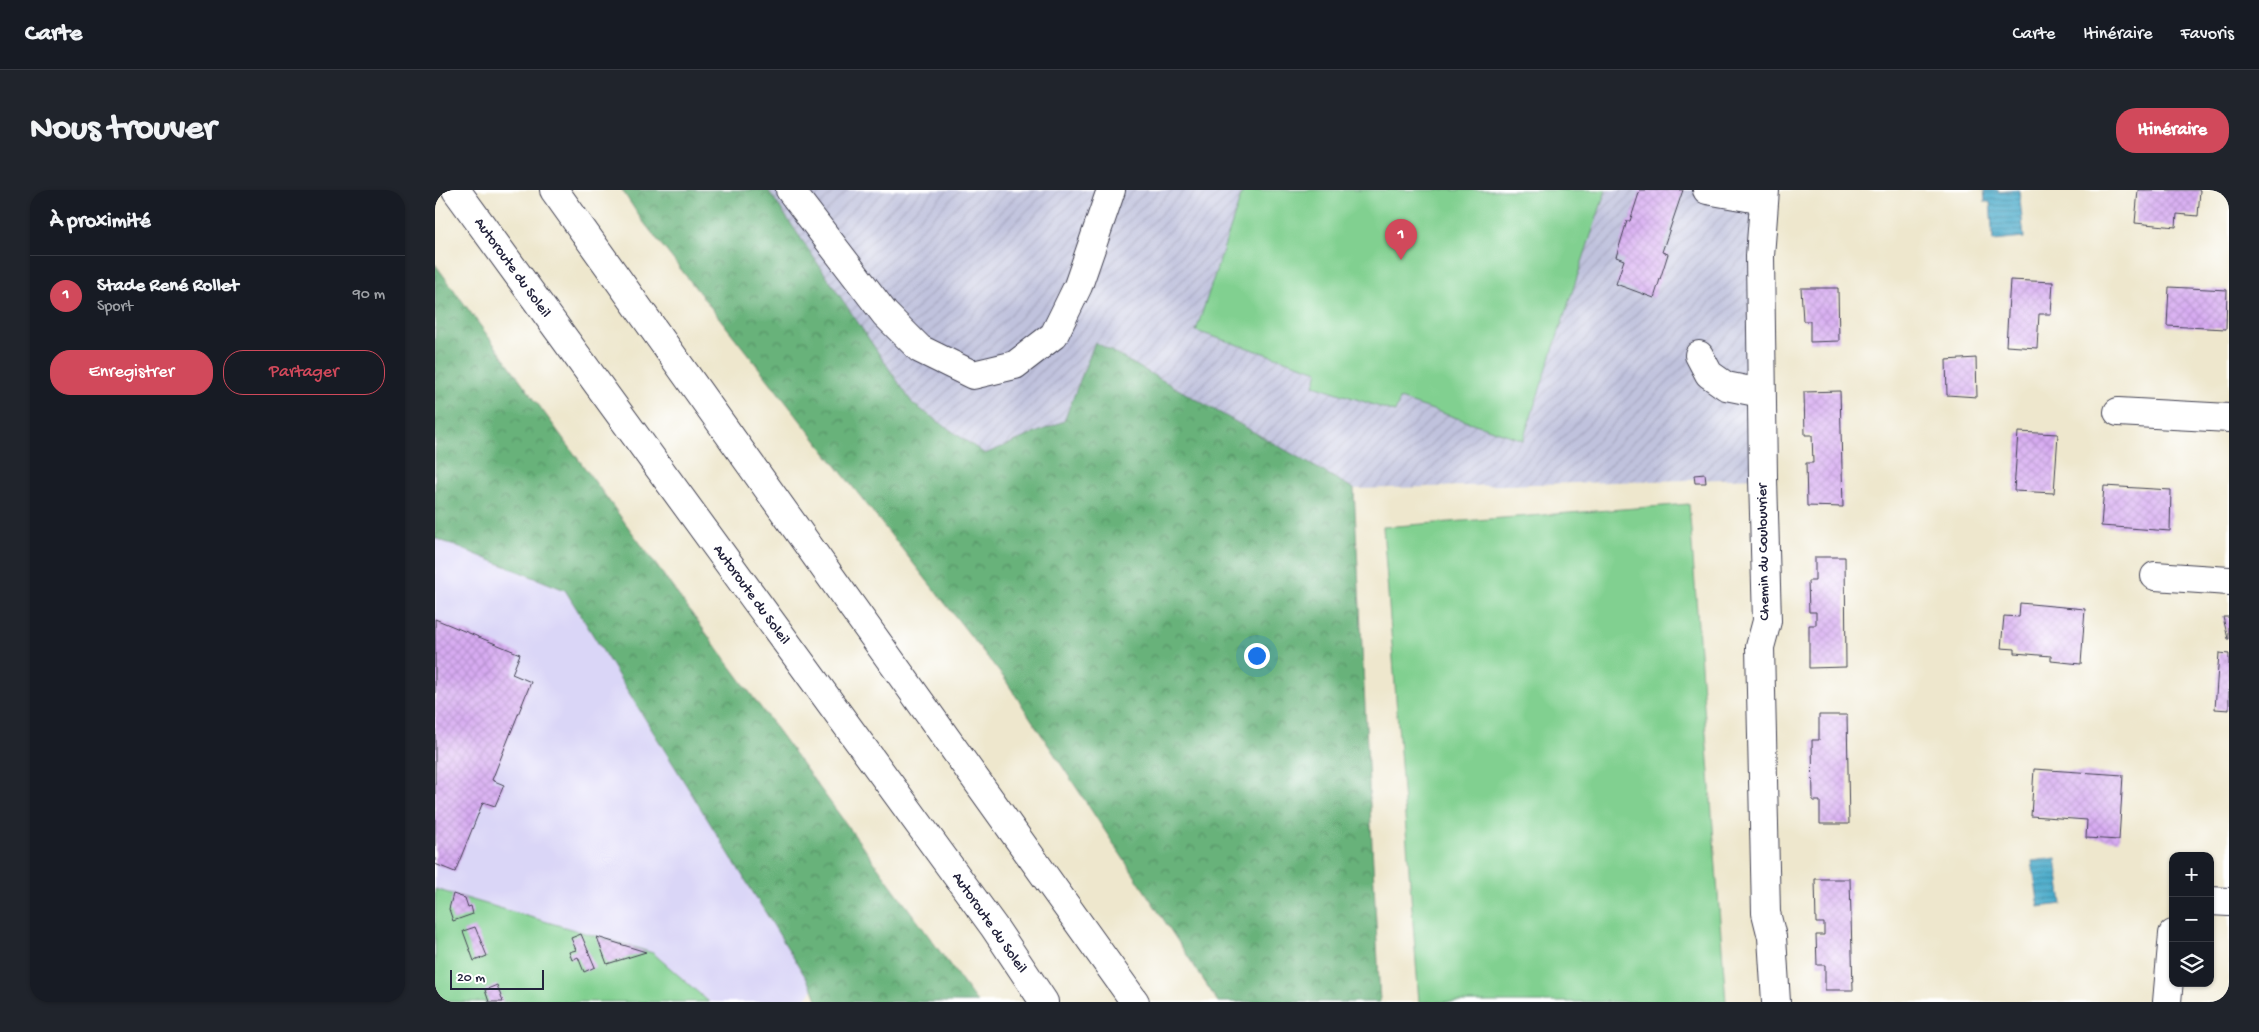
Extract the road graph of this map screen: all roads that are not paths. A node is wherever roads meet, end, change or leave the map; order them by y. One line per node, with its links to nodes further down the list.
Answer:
1 (456, 190): 16 (main road, Autoroute du Soleil)
2 (554, 190): 17 (main road)
3 (790, 190): 4 (main road)
4 (1111, 190)
5 (1707, 190): 6 (main road)
6 (1764, 195): 8 (main road, Chemin du Coulouvrier)
7 (1699, 355): 8 (main road)
8 (1761, 394): 18 (main road, Chemin du Coulouvrier)
9 (2118, 412): 10 (main road)
10 (2229, 418)
11 (2155, 576): 12 (main road)
12 (2229, 581)
13 (2214, 901): 14 (main road)
14 (2229, 902)
15 (2172, 942): 19 (main road)
16 (1044, 1002)
17 (1135, 1002)
18 (1776, 1002)
19 (2167, 1002)

